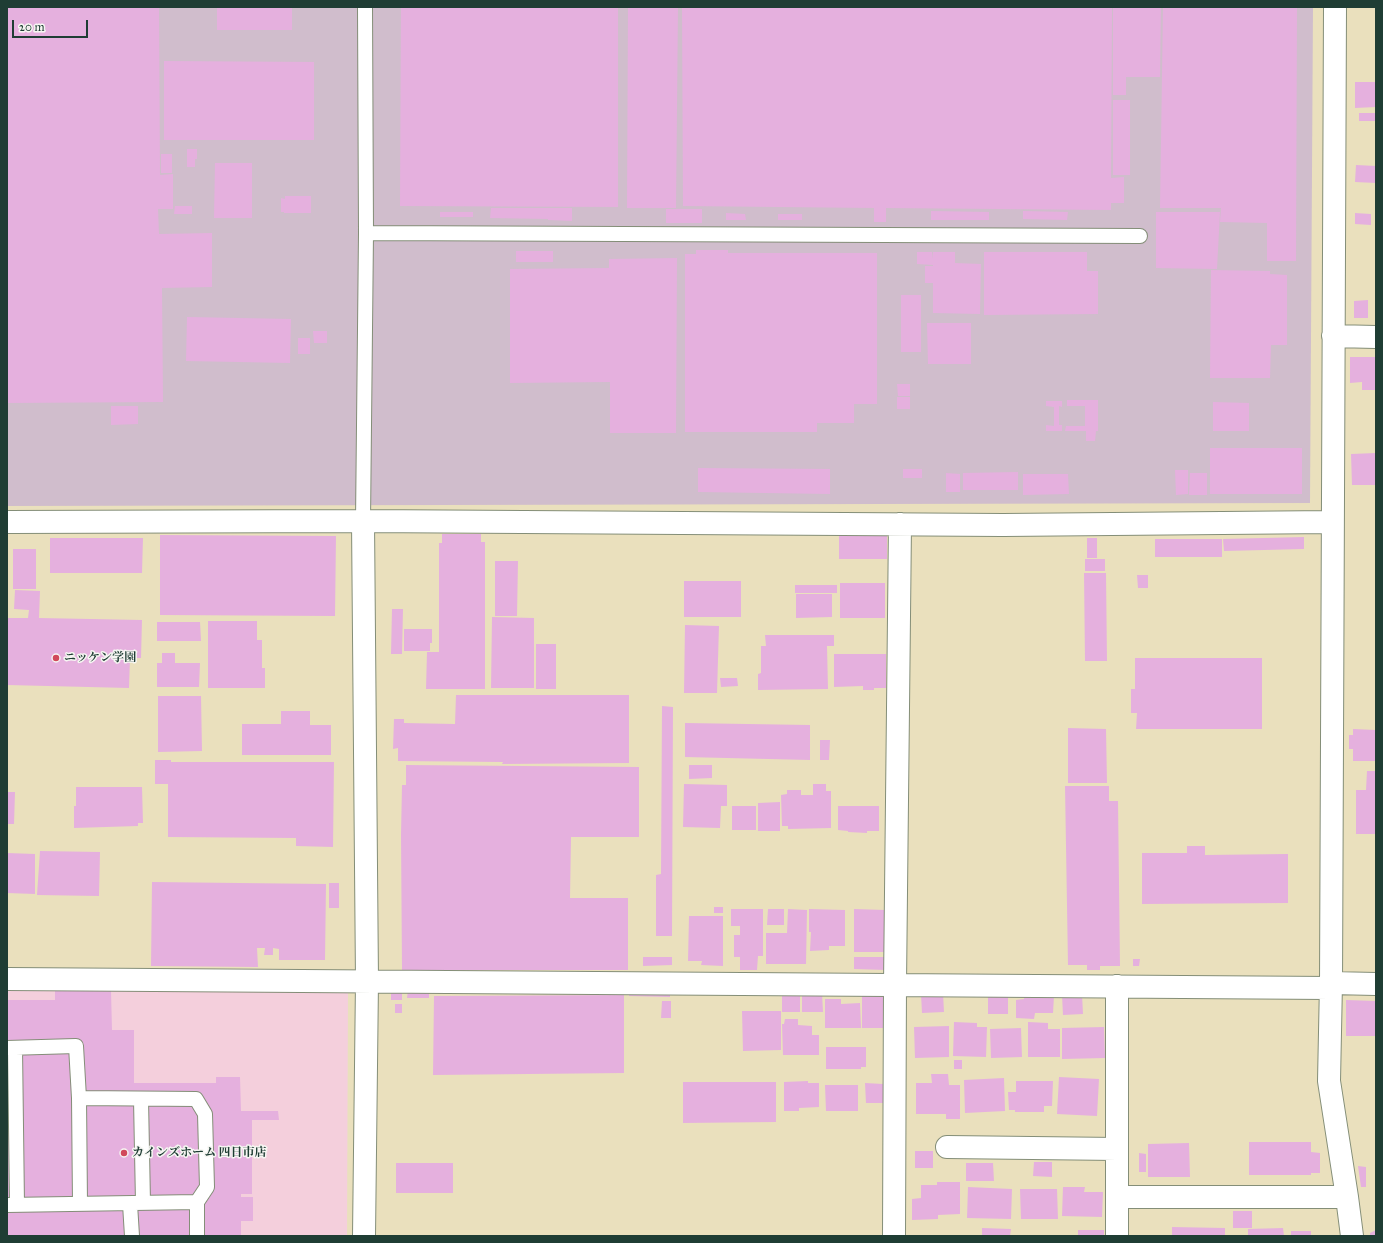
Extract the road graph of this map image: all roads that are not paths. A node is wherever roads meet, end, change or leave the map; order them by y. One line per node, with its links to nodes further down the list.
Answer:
1 (365, 7): 3 (lane)
2 (1335, 7): 5 (street)
3 (366, 233): 4 (lane); 7 (lane)
4 (1140, 236)
5 (1333, 336): 6 (street); 9 (street)
6 (1376, 337)
7 (363, 521): 8 (street); 10 (street); 12 (street)
8 (7, 522)
9 (1332, 522): 10 (street); 16 (street)
10 (900, 524): 13 (street)
11 (7, 979): 12 (street)
12 (368, 981): 13 (street); 30 (street)
13 (895, 984): 15 (street); 31 (street)
14 (1376, 984): 16 (street)
15 (1116, 986): 16 (street); 21 (street)
16 (1330, 986): 23 (street)
17 (11, 1048): 18 (lane); 27 (lane)
18 (79, 1098): 19 (lane); 26 (lane)
19 (141, 1099): 24 (lane); 25 (lane)
20 (947, 1147): 21 (street)
21 (1117, 1149): 22 (street)
22 (1118, 1197): 23 (street); 32 (street)
23 (1347, 1197): 33 (street)
24 (197, 1202): 25 (lane); 29 (lane)
25 (137, 1203): 26 (lane); 28 (lane)
26 (80, 1204): 27 (lane)
27 (12, 1205)
28 (132, 1236)
29 (197, 1236)
30 (364, 1236)
31 (894, 1236)
32 (1117, 1236)
33 (1352, 1236)

